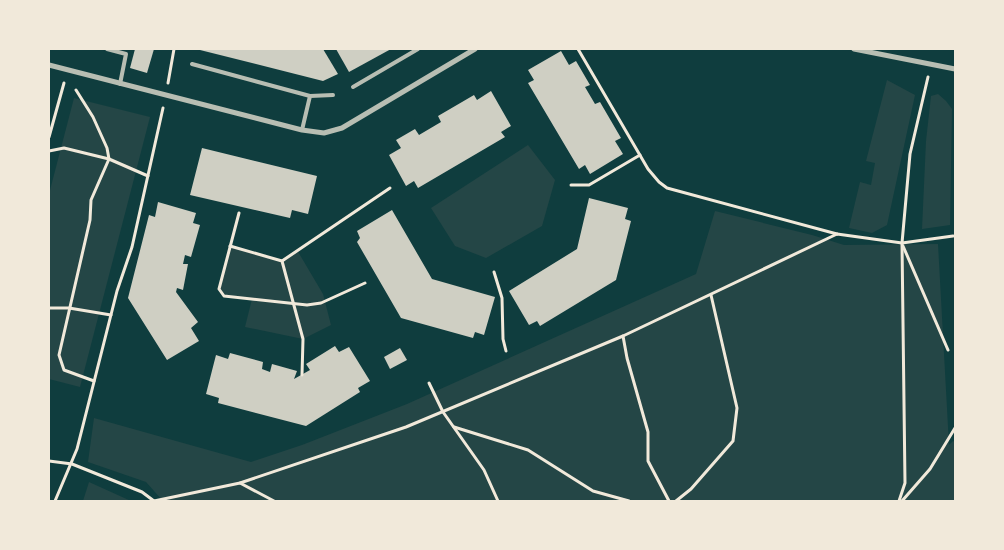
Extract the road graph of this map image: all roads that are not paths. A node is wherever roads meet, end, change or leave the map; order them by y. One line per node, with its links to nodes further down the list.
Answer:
1 (106, 49): 8 (lane)
2 (418, 49): 9 (lane)
3 (475, 49): 12 (street)
4 (854, 49): 7 (street)
5 (192, 64): 11 (lane)
6 (49, 65): 8 (street)
7 (955, 69)
8 (120, 84): 12 (street)
9 (353, 87)
10 (332, 95): 11 (lane)
11 (310, 96): 12 (lane)
12 (302, 130)

